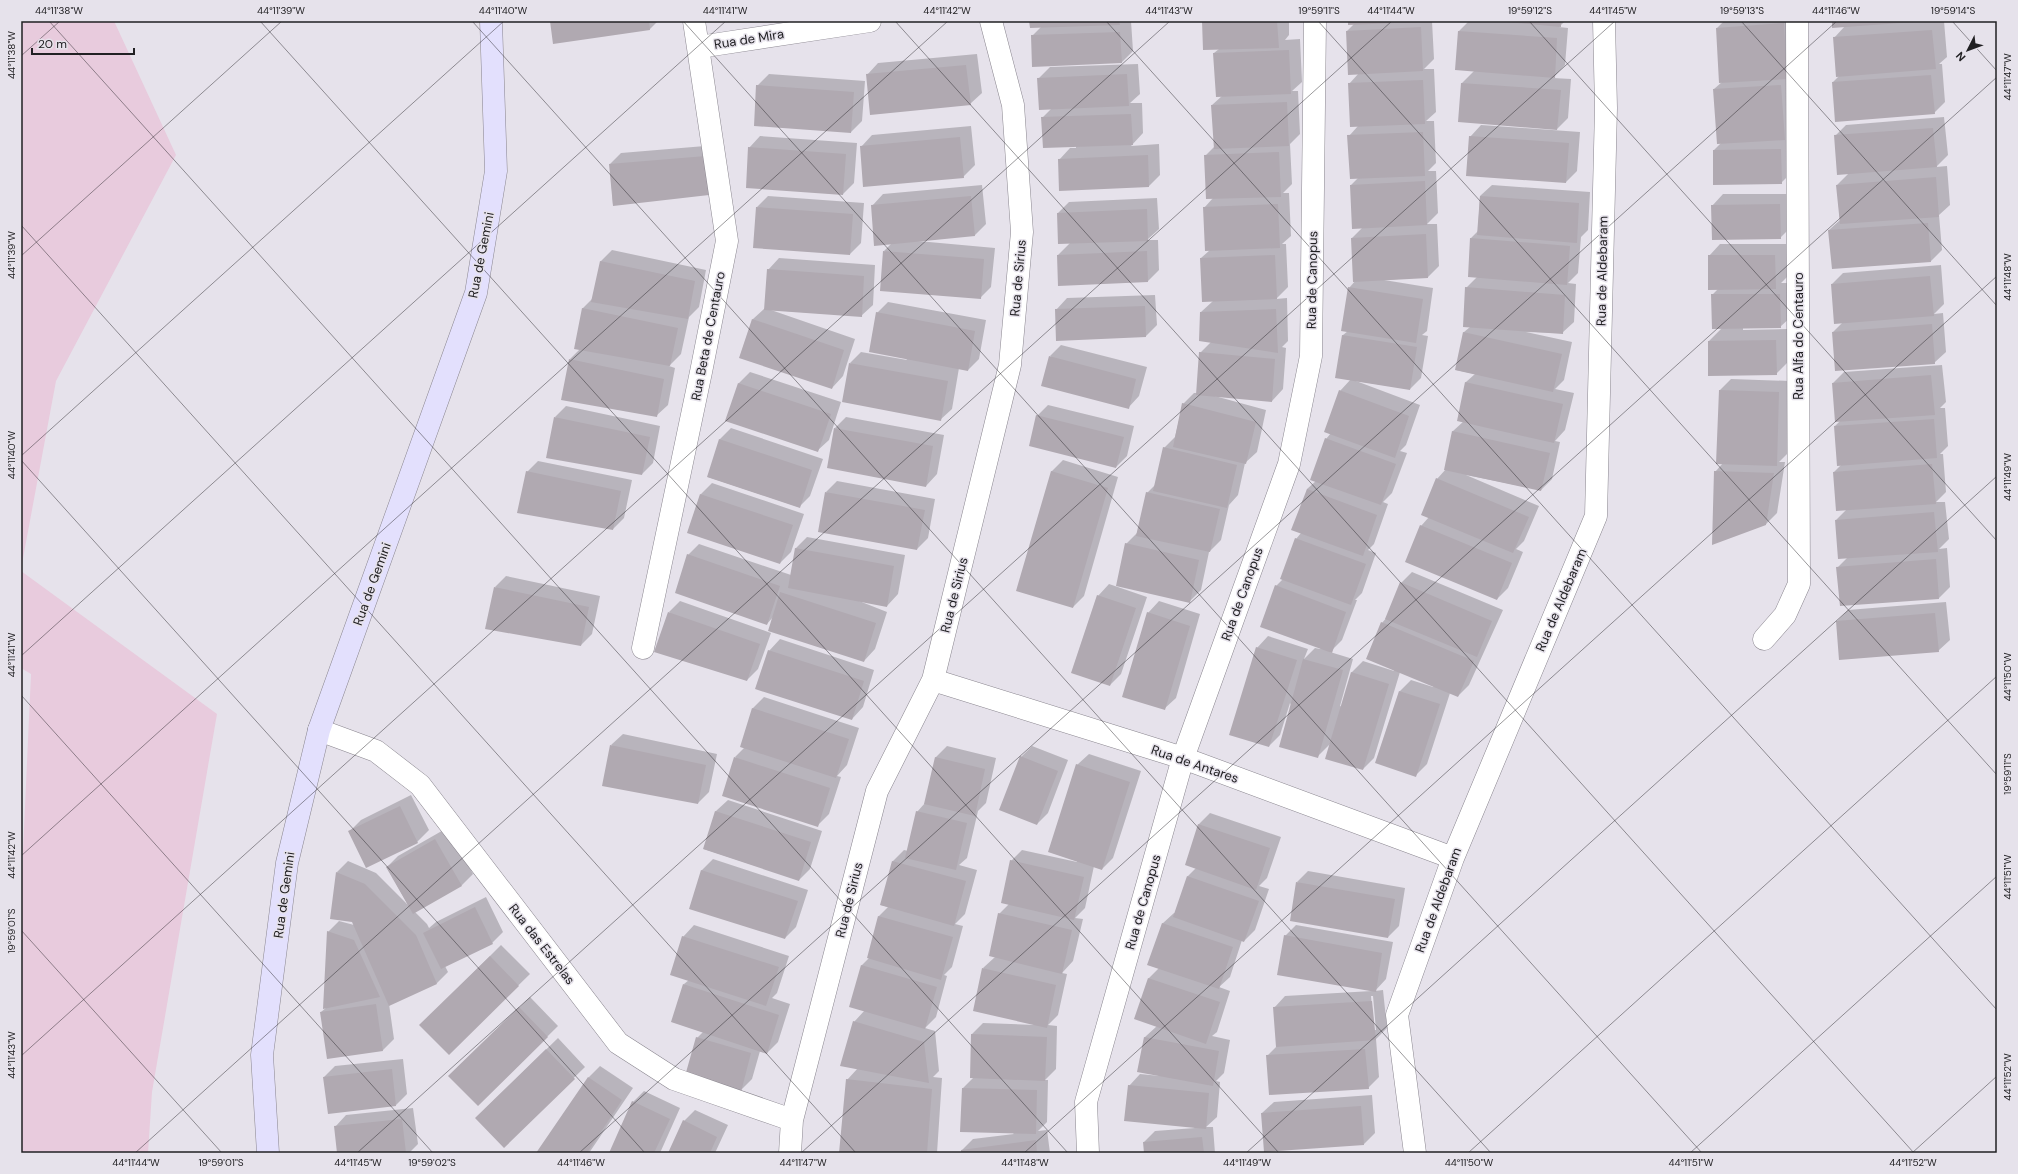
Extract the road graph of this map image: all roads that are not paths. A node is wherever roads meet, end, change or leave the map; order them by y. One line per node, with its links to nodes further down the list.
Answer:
1 (491, 21): 12 (street, Rua de Gemini)
2 (694, 21): 8 (street, Rua Beta de Centauro)
3 (870, 21): 8 (street, Rua de Mira)
4 (991, 21): 11 (street, Rua de Sirius)
5 (1315, 21): 13 (street, Rua de Canopus)
6 (1604, 21): 14 (street, Rua de Aldebaram)
7 (1797, 21): 9 (street, Rua Alfa do Centauro)
8 (699, 47): 10 (street, Rua Beta de Centauro)
9 (1764, 639)
10 (643, 648)
11 (933, 680): 13 (street, Rua de Antares); 15 (street, Rua de Sirius)
12 (320, 730): 15 (street, Rua das Estrelas); 16 (street, Rua de Gemini)
13 (1183, 758): 14 (street, Rua de Antares); 18 (street, Rua de Canopus)
14 (1453, 858): 19 (street, Rua de Aldebaram)
15 (792, 1120): 17 (street, Rua de Sirius)
16 (268, 1153)
17 (790, 1153)
18 (1088, 1153)
19 (1414, 1153)

